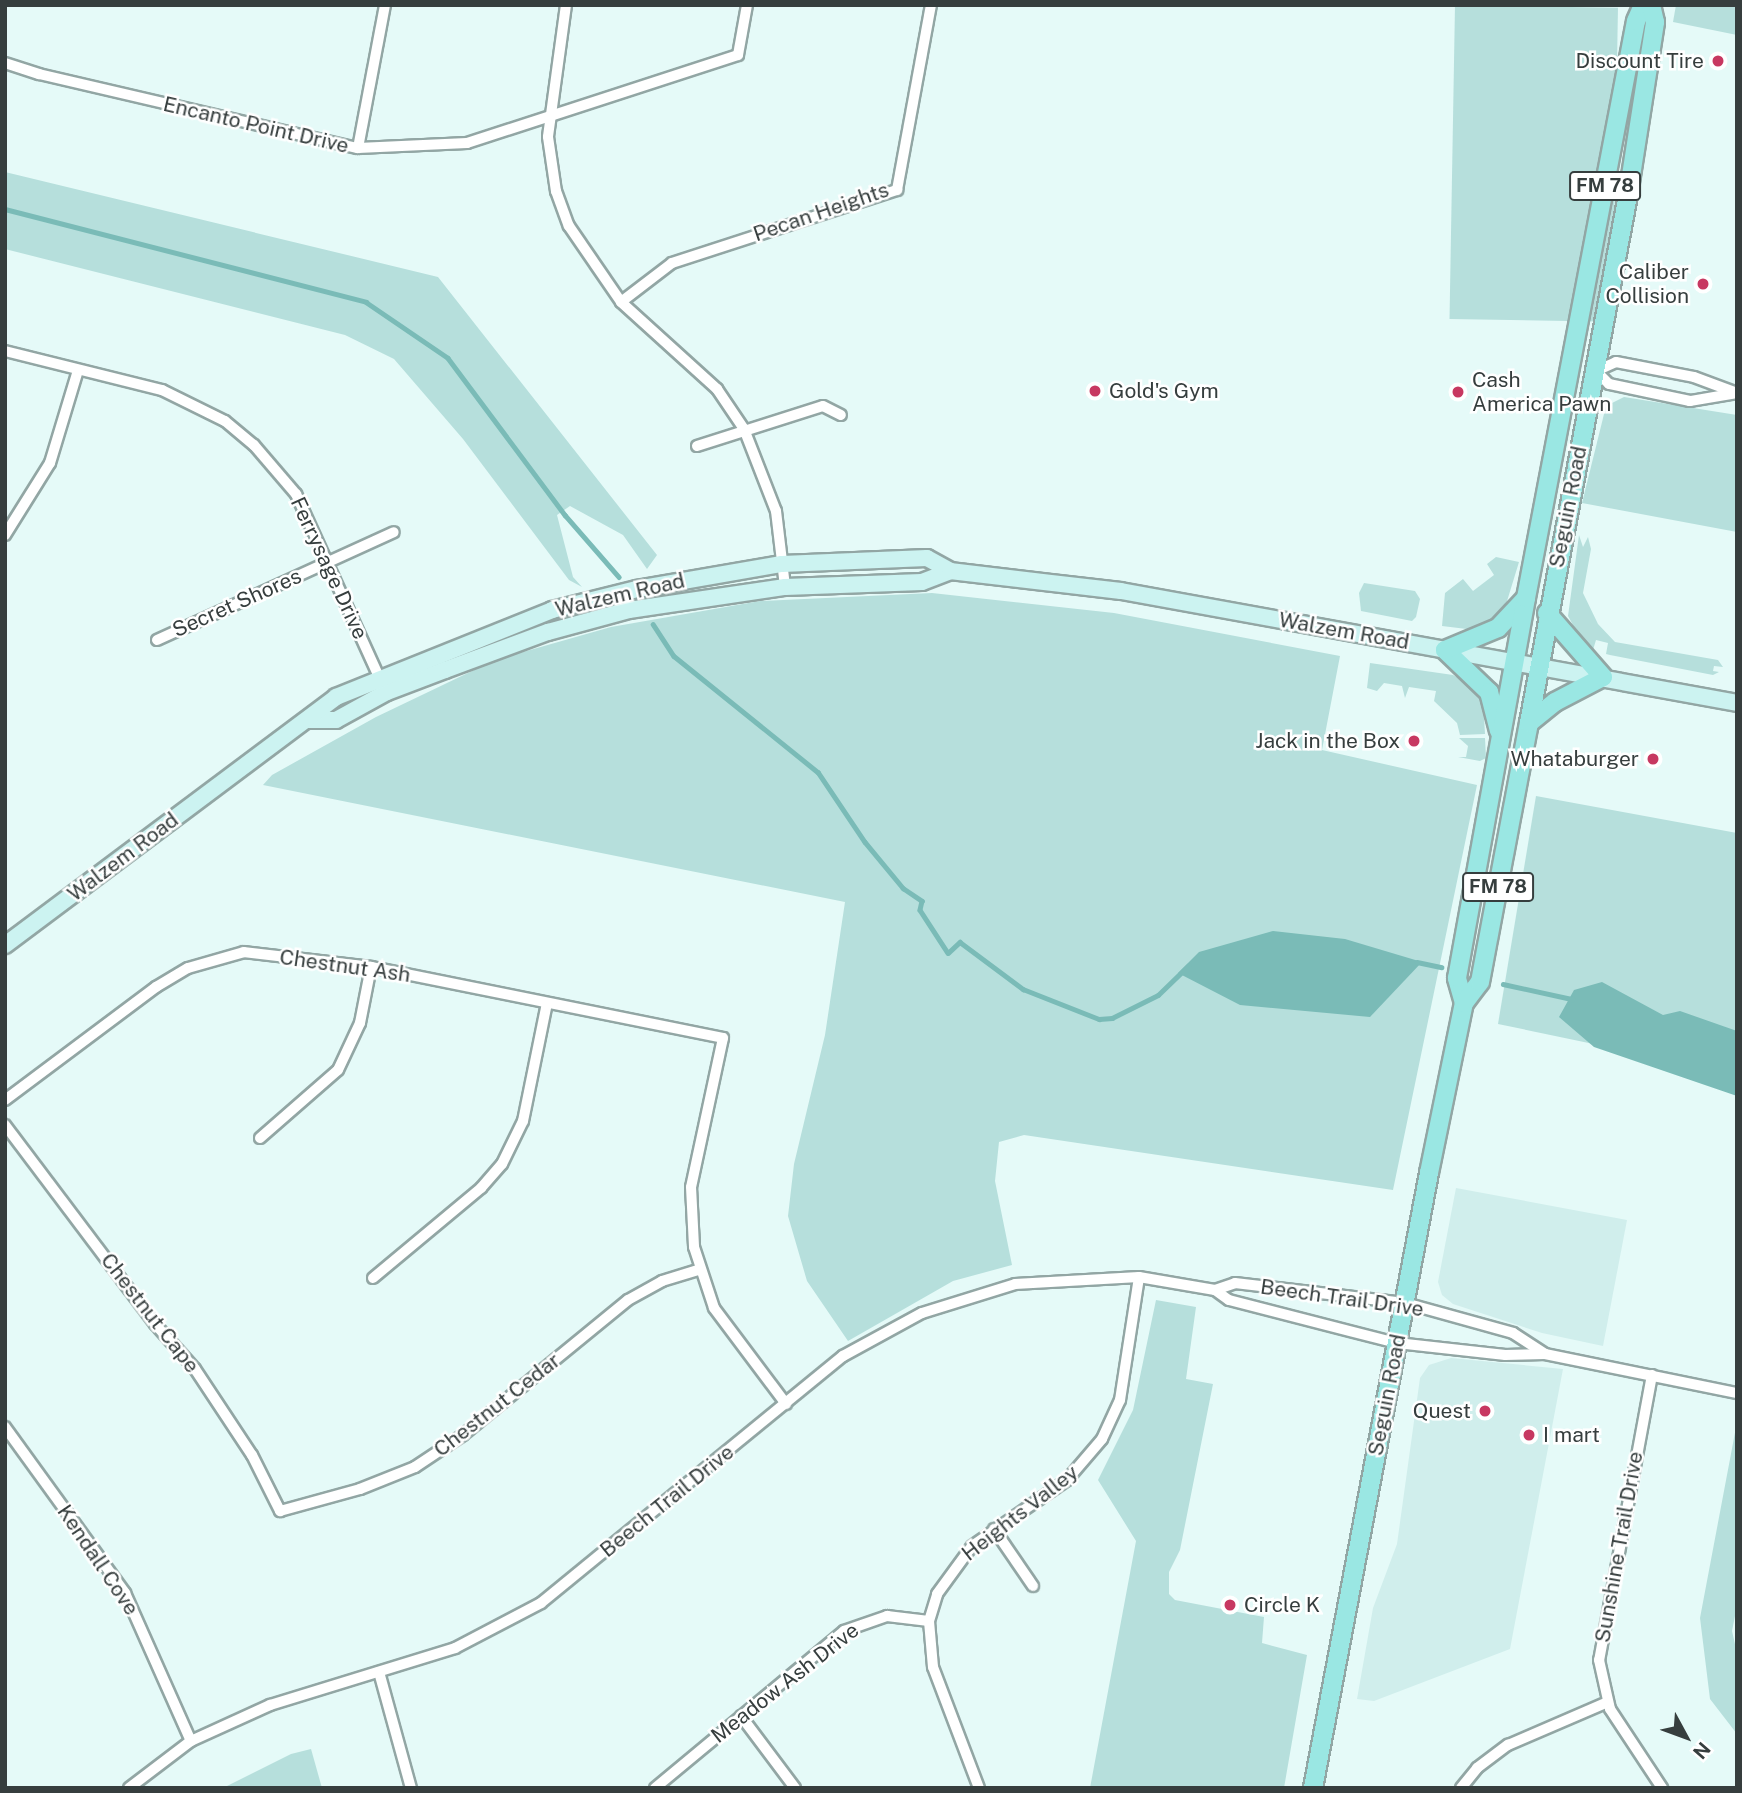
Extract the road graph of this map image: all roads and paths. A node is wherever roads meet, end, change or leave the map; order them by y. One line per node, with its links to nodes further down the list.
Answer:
1 (385, 5): 9 (street)
2 (566, 5): 8 (street)
3 (747, 5): 8 (street, Encanto Point Drive)
4 (931, 5): 10 (street, Pecan Heights)
5 (1643, 5): 11 (main road, Seguin Road / FM 78)
6 (1651, 5): 14 (main road, Seguin Road / FM 78)
7 (5, 63): 9 (street, Encanto Point Drive)
8 (548, 115): 9 (street, Encanto Point Drive); 10 (street)
9 (358, 148)
10 (621, 302): 17 (street)
11 (1581, 313): 14 (main road); 16 (main road, Seguin Road / FM 78)
12 (5, 351): 13 (street, Ferrysage Drive)
13 (78, 370): 20 (street); 21 (street, Ferrysage Drive)
14 (1596, 371): 14 (street); 16 (main road); 26 (main road, Seguin Road / FM 78)
15 (841, 415): 17 (street)
16 (1561, 424): 25 (main road, Seguin Road / FM 78)
17 (744, 429): 18 (street); 22 (street)
18 (697, 446)
19 (394, 532): 21 (street, Secret Shores)
20 (5, 535)
21 (328, 562): 27 (street, Secret Shores); 31 (street, Ferrysage Drive)
22 (782, 564): 23 (street, Walzem Road); 24 (street); 31 (street, Walzem Road)
23 (950, 571): 24 (street, Walzem Road); 28 (street, Walzem Road)
24 (785, 587): 34 (street, Walzem Road)
25 (1525, 598): 28 (main road); 29 (main road, Seguin Road / FM 78)
26 (1547, 613): 30 (main road, Seguin Road / FM 78); 32 (main road)
27 (157, 640)
28 (1445, 650): 29 (street, Walzem Road); 36 (main road)
29 (1515, 662): 30 (street, Walzem Road); 36 (main road, Seguin Road / FM 78)
30 (1538, 666): 32 (street, Walzem Road); 35 (main road, Seguin Road / FM 78)
31 (379, 677): 34 (street, Walzem Road)
32 (1603, 677): 33 (street, Walzem Road); 35 (main road)
33 (1737, 703)
34 (309, 720): 37 (street, Walzem Road)
35 (1529, 723): 40 (main road, Seguin Road / FM 78)
36 (1502, 744): 40 (main road, Seguin Road / FM 78)
37 (5, 944)
38 (371, 967): 39 (street, Chestnut Ash); 41 (street, Chestnut Ash); 43 (street)
39 (547, 1003): 44 (street, Chestnut Ash); 46 (street)
40 (1464, 1003): 48 (main road, Seguin Road / FM 78)
41 (5, 1100)
42 (5, 1125): 55 (street, Chestnut Cape)
43 (260, 1138)
44 (698, 1270): 53 (street); 55 (street, Chestnut Cedar)
45 (1139, 1277): 47 (street, Beech Trail Drive); 53 (street, Beech Trail Drive); 56 (street, Heights Valley)
46 (373, 1278)
47 (1214, 1290): 48 (street, Beech Trail Drive); 49 (street, Beech Trail Drive)
48 (1405, 1303): 49 (main road, Seguin Road / FM 78); 50 (street, Beech Trail Drive)
49 (1397, 1343): 50 (street, Beech Trail Drive); 68 (main road, Seguin Road / FM 78)
50 (1545, 1354): 51 (street, Beech Trail Drive)
51 (1652, 1375): 52 (street, Beech Trail Drive); 60 (street, Sunshine Trail Drive)
52 (1737, 1393)
53 (786, 1404): 59 (street, Beech Trail Drive)
54 (5, 1427): 62 (street, Kendall Cove)
55 (280, 1511)
56 (994, 1530): 57 (street); 58 (street, Heights Valley)
57 (1033, 1586)
58 (929, 1620): 61 (street, Meadow Ash Drive); 67 (street, Heights Valley)
59 (379, 1672): 62 (street, Beech Trail Drive); 64 (street)
60 (1608, 1702): 69 (street); 70 (street, Sunshine Trail Drive)
61 (741, 1716): 65 (street, Meadow Ash Drive); 66 (street)
62 (191, 1741): 63 (street, Beech Trail Drive)
63 (130, 1788)
64 (411, 1788)
65 (655, 1788)
66 (795, 1788)
67 (979, 1788)
68 (1313, 1788)
69 (1461, 1788)
70 (1662, 1788)

